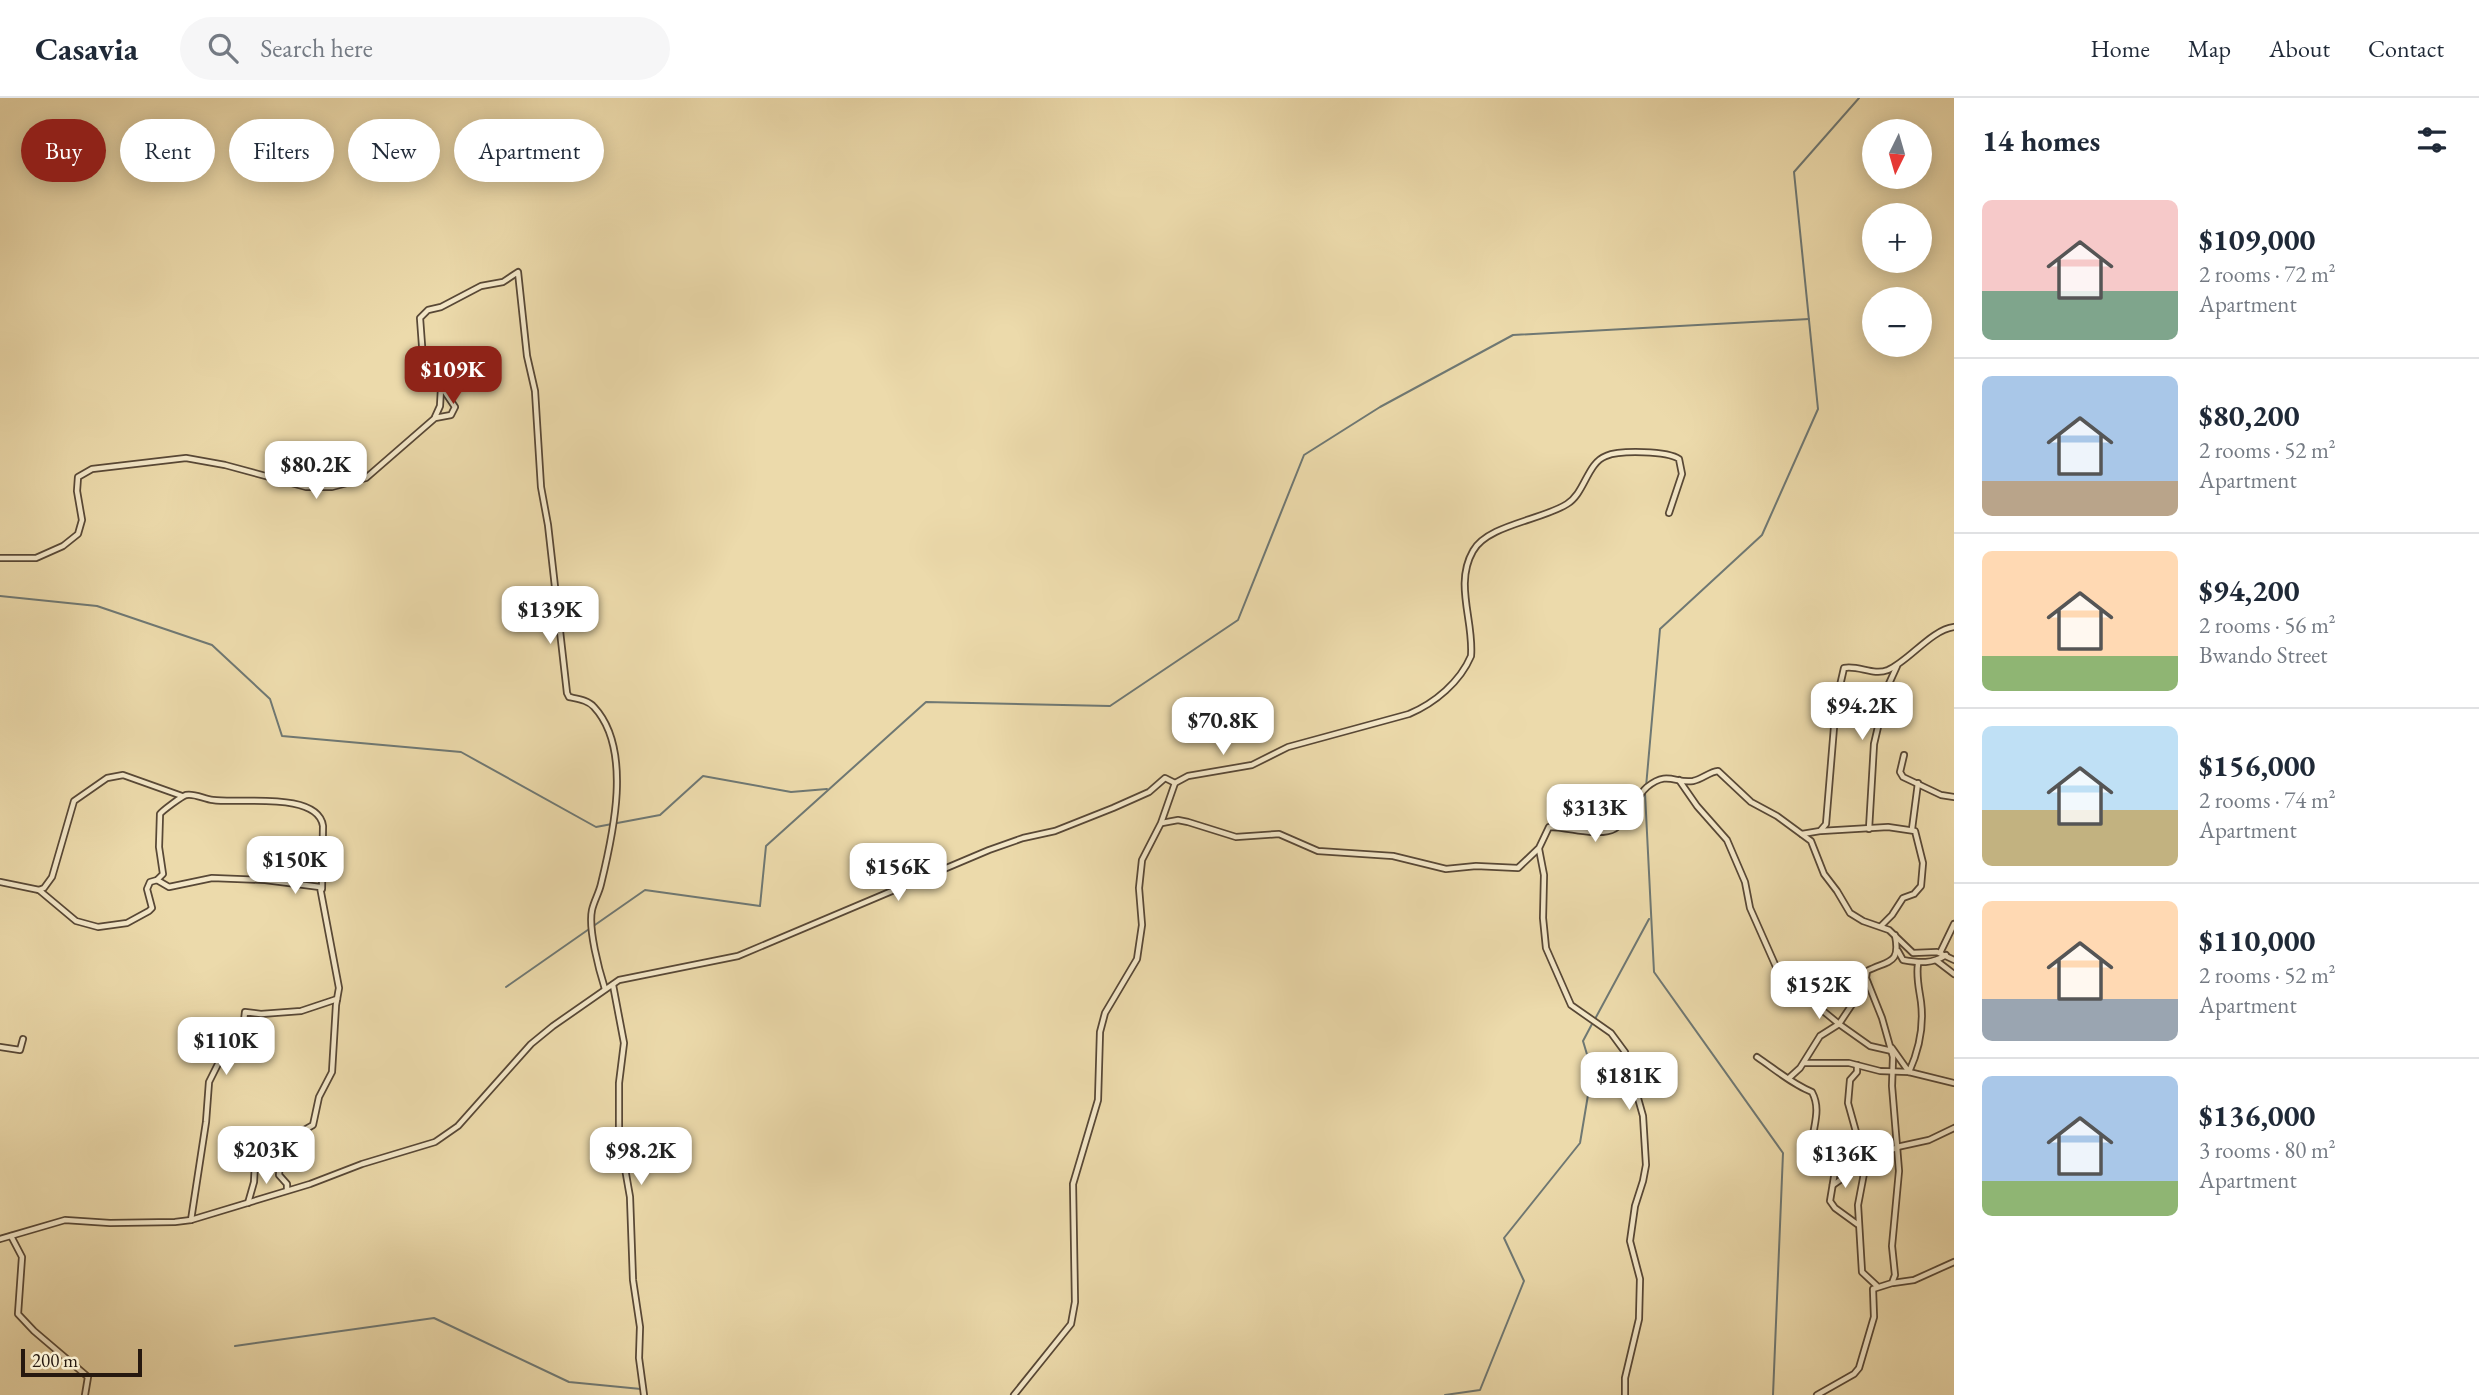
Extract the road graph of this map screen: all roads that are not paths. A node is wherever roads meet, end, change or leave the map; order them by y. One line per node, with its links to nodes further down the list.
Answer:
1 (441, 386): 2 (street); 2 (street); 37 (street)
2 (435, 418): 4 (street)
3 (1669, 513): 9 (street)
4 (0, 558)
5 (1954, 627): 6 (street)
6 (1897, 665): 14 (street); 16 (street)
7 (1904, 755): 10 (street)
8 (1679, 779): 17 (street); 18 (street); 39 (street)
9 (1175, 783): 13 (street); 36 (street)
10 (1918, 783): 12 (street); 15 (street)
11 (182, 796): 19 (street); 21 (street); 22 (street)
12 (1954, 797)
13 (1161, 823): 18 (street); 68 (street)
14 (1868, 829): 15 (street); 16 (street)
15 (1912, 829): 24 (street)
16 (1820, 831): 17 (street)
17 (1802, 834): 24 (street)
18 (1539, 848): 69 (street)
19 (157, 880): 21 (street); 22 (street)
20 (0, 882): 21 (street)
21 (39, 890)
22 (322, 890): 38 (street)
23 (1954, 924): 28 (street)
24 (1881, 926): 25 (street)
25 (1895, 934): 26 (street); 27 (street)
26 (1898, 951): 27 (street); 29 (street); 31 (street)
27 (1911, 952): 28 (street)
28 (1943, 954): 30 (street); 32 (street)
29 (1903, 960): 31 (street); 33 (street)
30 (1954, 960)
31 (1892, 961): 35 (street)
32 (1937, 961): 33 (street); 34 (street)
33 (1918, 964): 47 (street)
34 (1954, 974)
35 (1867, 981): 39 (street); 42 (street)
36 (613, 985): 37 (street); 67 (street)
37 (605, 989): 57 (street)
38 (338, 999): 57 (street); 59 (street)
39 (1839, 1024): 42 (street); 44 (street)
40 (23, 1039): 41 (street)
41 (0, 1047)
42 (1892, 1049): 46 (street); 47 (street)
43 (1758, 1057): 48 (street)
44 (1804, 1063): 45 (street); 48 (street)
45 (1857, 1065): 46 (street); 56 (street)
46 (1893, 1070): 47 (street); 49 (street)
47 (1907, 1071): 49 (street); 50 (street)
48 (1789, 1078): 55 (street)
49 (1892, 1083): 52 (street)
50 (1954, 1083)
51 (1953, 1130): 52 (street)
52 (1897, 1148): 60 (street); 64 (street)
53 (1838, 1153): 55 (street)
54 (255, 1163): 58 (street)
55 (1836, 1167): 56 (street)
56 (1833, 1185): 60 (street)
57 (287, 1189): 58 (street)
58 (248, 1203): 59 (street)
59 (191, 1220): 61 (street)
60 (1858, 1224): 65 (street)
61 (11, 1236): 62 (street); 66 (street)
62 (0, 1239)
63 (1954, 1262): 64 (street)
64 (1892, 1283): 65 (street)
65 (1877, 1286): 70 (street)
66 (85, 1395)
67 (644, 1395)
68 (1014, 1395)
69 (1625, 1395)
70 (1816, 1395)

